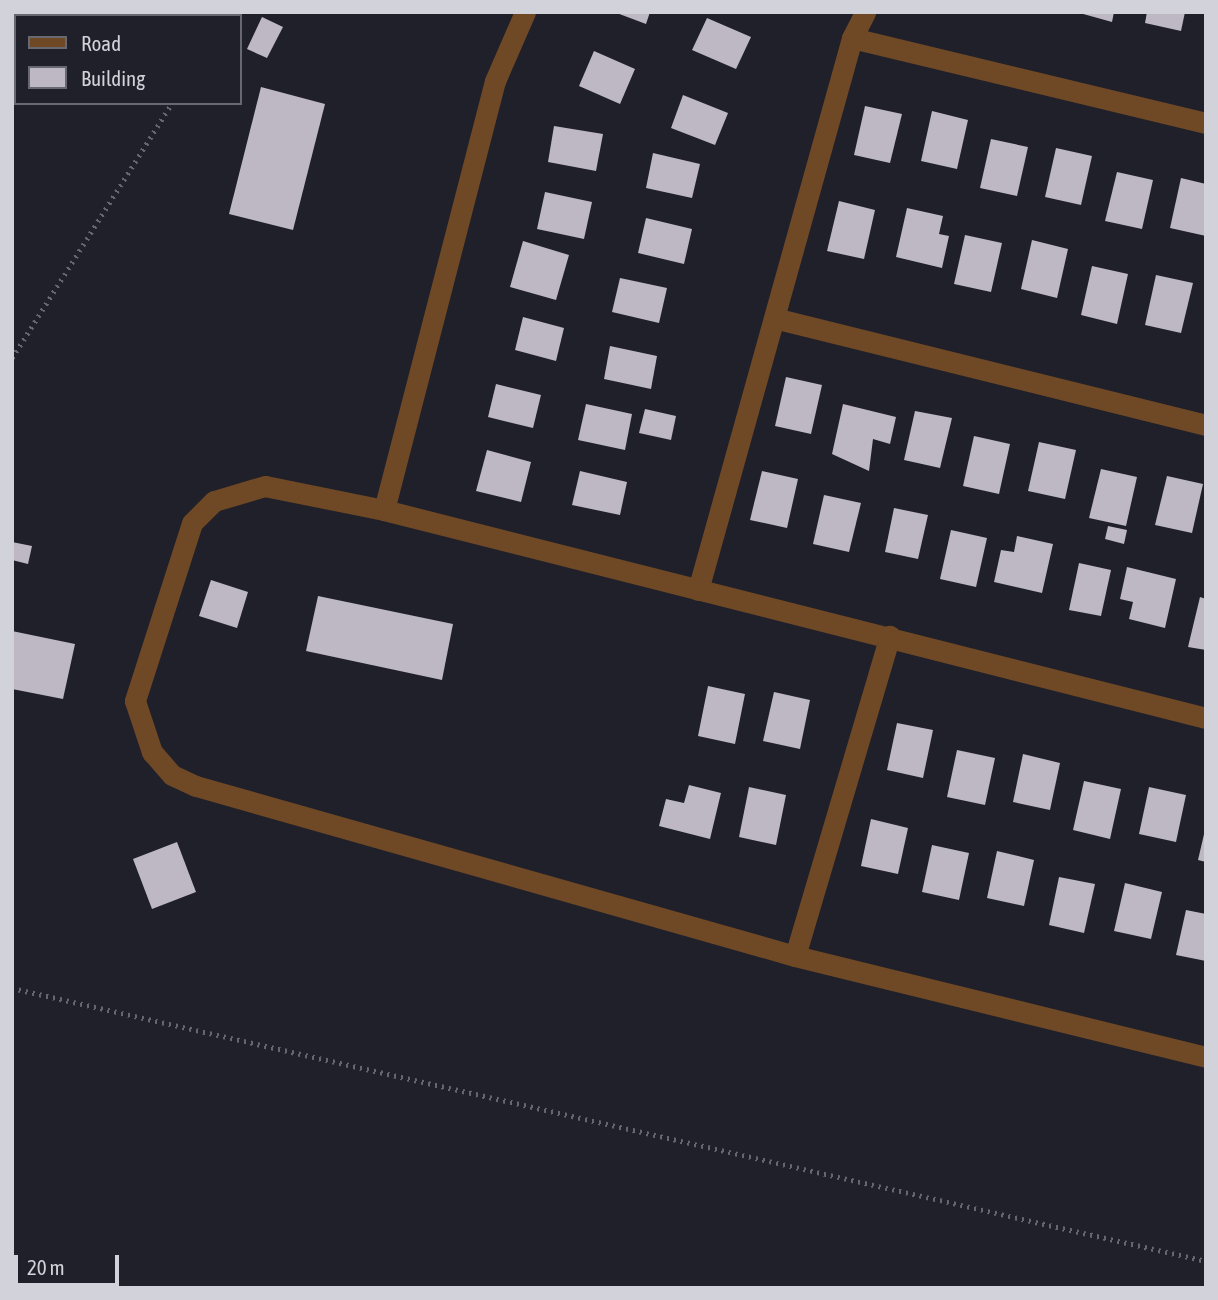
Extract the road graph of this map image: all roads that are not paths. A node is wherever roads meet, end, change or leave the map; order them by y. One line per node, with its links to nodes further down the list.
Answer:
1 (525, 12): 7 (street)
2 (865, 12): 3 (street)
3 (852, 38): 4 (street); 5 (street)
4 (1206, 123)
5 (778, 319): 6 (street); 8 (street)
6 (1206, 425)
7 (384, 510): 8 (street); 11 (street)
8 (698, 590): 9 (street)
9 (890, 636): 10 (street); 11 (street)
10 (1206, 718)
11 (795, 956): 12 (street)
12 (1206, 1057)

